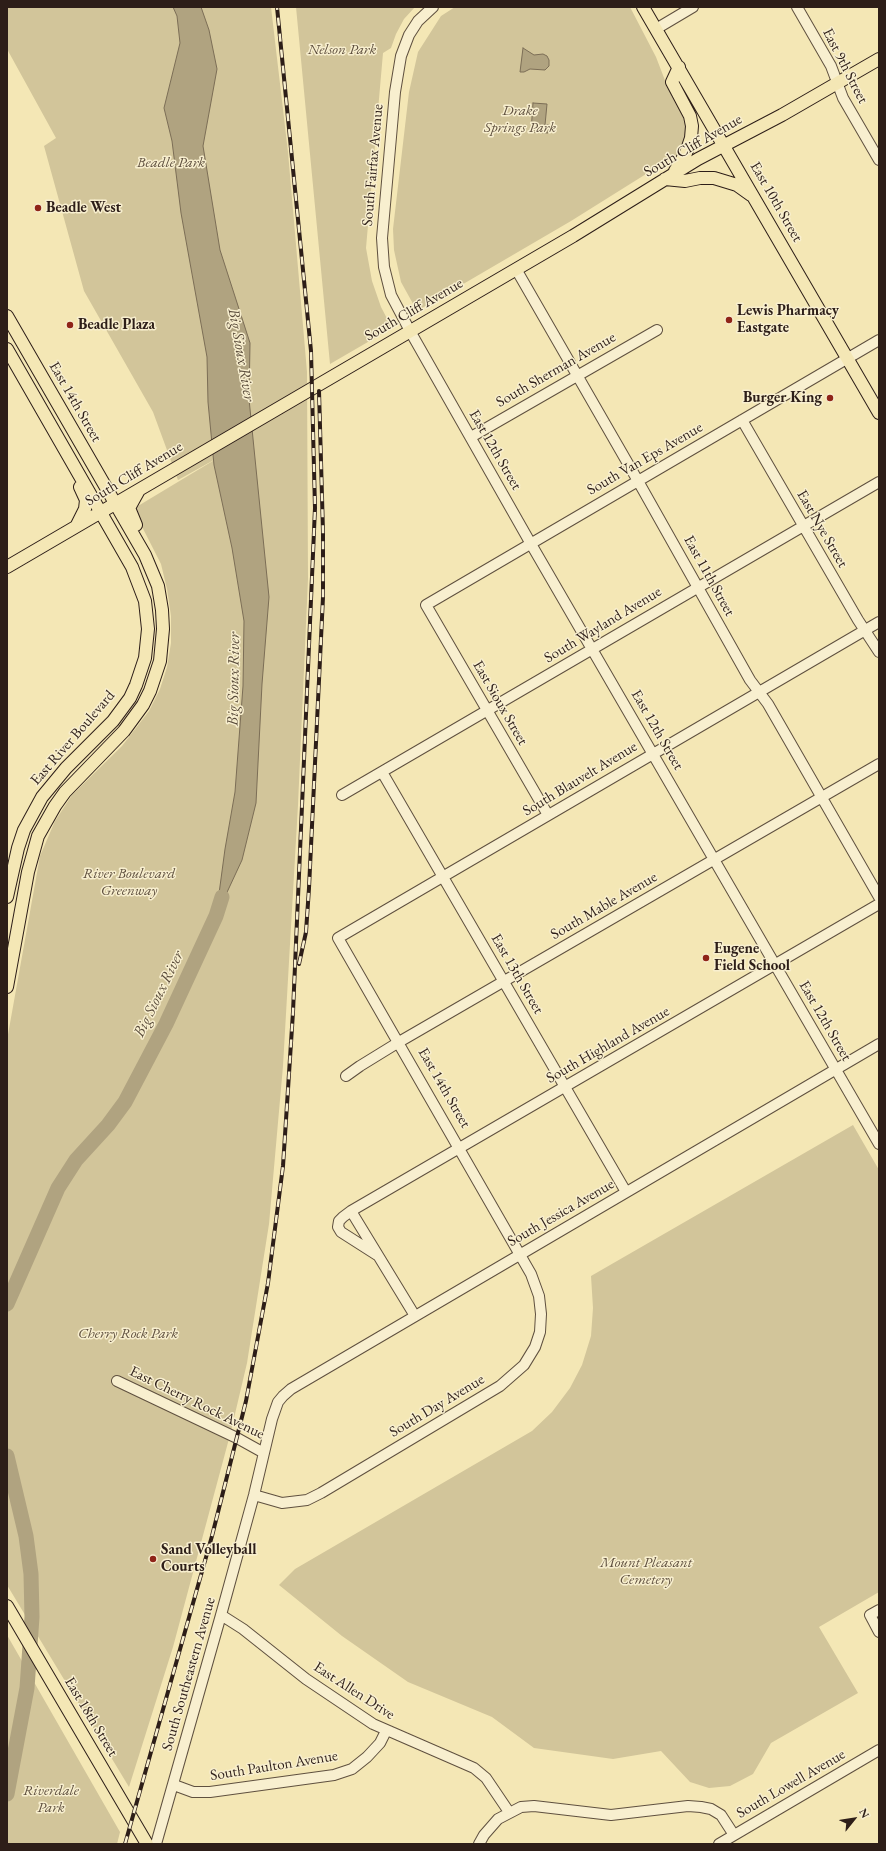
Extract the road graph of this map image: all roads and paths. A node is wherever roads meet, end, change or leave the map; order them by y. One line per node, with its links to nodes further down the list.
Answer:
1 (434, 7): 16 (street, South Fairfax Avenue)
2 (644, 7): 5 (main road, East 10th Street)
3 (693, 7): 5 (street)
4 (797, 7): 8 (street, East 9th Street)
5 (656, 29): 7 (main road, East 10th Street)
6 (879, 59): 8 (main road, South Cliff Avenue)
7 (679, 67): 9 (main road, East 10th Street); 11 (main road)
8 (837, 83): 9 (main road, South Cliff Avenue); 10 (street, East 9th Street)
9 (724, 145): 11 (main road, South Cliff Avenue); 12 (main road, East 10th Street)
10 (879, 160)
11 (668, 177): 12 (main road); 13 (main road, South Cliff Avenue)
12 (756, 199): 19 (main road, East 10th Street)
13 (516, 269): 16 (main road, South Cliff Avenue); 20 (street, East 11th Street)
14 (7, 316): 28 (main road, East 14th Street)
15 (657, 330): 20 (street, South Sherman Avenue)
16 (410, 331): 24 (street, East 12th Street); 27 (main road, South Cliff Avenue)
17 (879, 340): 19 (street, South Van Eps Avenue)
18 (7, 349): 22 (main road)
19 (848, 358): 21 (main road, East 10th Street); 23 (street, South Van Eps Avenue)
20 (577, 375): 24 (street, South Sherman Avenue); 25 (street, East 11th Street)
21 (879, 413)
22 (48, 420): 28 (main road); 29 (main road); 31 (main road)
23 (742, 420): 25 (street, South Van Eps Avenue); 30 (street, East Nye Street)
24 (471, 438): 32 (street, East 12th Street)
25 (638, 481): 32 (street, South Van Eps Avenue); 35 (street, East 11th Street)
26 (879, 482): 30 (street, South Wayland Avenue)
27 (141, 488): 28 (main road, South Cliff Avenue); 34 (main road)
28 (115, 503): 29 (main road, South Cliff Avenue); 34 (main road, East River Boulevard)
29 (101, 511): 31 (main road, South Cliff Avenue); 37 (main road); 52 (main road, East River Boulevard)
30 (803, 525): 35 (street, South Wayland Avenue); 39 (street, East Nye Street)
31 (76, 526): 33 (main road, South Cliff Avenue)
32 (531, 544): 36 (street, South Van Eps Avenue); 40 (street, East 12th Street)
33 (7, 566)
34 (158, 586): 37 (main road, East River Boulevard)
35 (697, 587): 40 (street, South Wayland Avenue); 42 (street, East 11th Street)
36 (426, 605): 43 (street, East Sioux Street)
37 (162, 610): 58 (main road, East River Boulevard)
38 (879, 622): 39 (street, South Blauvelt Avenue)
39 (865, 630): 41 (street, East Nye Street); 42 (street, South Blauvelt Avenue)
40 (592, 648): 43 (street, South Wayland Avenue); 44 (street, East 12th Street)
41 (879, 652)
42 (759, 692): 44 (street, South Blauvelt Avenue); 48 (street, East 11th Street)
43 (487, 711): 46 (street, South Wayland Avenue); 49 (street, East Sioux Street)
44 (653, 753): 49 (street, South Blauvelt Avenue); 50 (street, East 12th Street)
45 (879, 764): 48 (street, South Mable Avenue)
46 (382, 772): 47 (street, South Wayland Avenue); 51 (street, East 13th Street)
47 (342, 795)
48 (822, 797): 50 (street, South Mable Avenue); 53 (street, East 11th Street)
49 (548, 816): 51 (street, South Blauvelt Avenue)
50 (714, 860): 56 (street, East 12th Street); 57 (street, South Mable Avenue)
51 (443, 877): 55 (street, South Blauvelt Avenue); 57 (street, East 13th Street)
52 (7, 897)
53 (879, 897)
54 (879, 904): 56 (street, South Highland Avenue)
55 (338, 938): 59 (street, East 14th Street)
56 (774, 964): 61 (street, East 12th Street); 63 (street, South Highland Avenue)
57 (503, 982): 59 (street, South Mable Avenue); 63 (street, East 13th Street)
58 (7, 987)
59 (398, 1042): 62 (street, South Mable Avenue); 65 (street, East 14th Street)
60 (879, 1044): 61 (street, South Jessica Avenue)
61 (836, 1069): 64 (street, East 12th Street); 66 (street, South Jessica Avenue)
62 (346, 1076)
63 (566, 1087): 65 (street, South Highland Avenue); 66 (street, East 13th Street)
64 (879, 1144)
65 (460, 1148): 67 (street, South Highland Avenue); 68 (street, East 14th Street)
66 (626, 1192): 68 (street, South Jessica Avenue)
67 (351, 1211): 69 (street); 69 (street, South Highland Avenue)
68 (520, 1254): 70 (street, South Jessica Avenue); 74 (street, South Day Avenue)
69 (377, 1255): 70 (street)
70 (414, 1316): 72 (street, South Jessica Avenue)
71 (117, 1380): 73 (street, East Cherry Rock Avenue)
72 (272, 1419): 73 (street, South Southeastern Avenue)
73 (264, 1453): 74 (street, South Southeastern Avenue)
74 (254, 1495): 77 (street, South Southeastern Avenue)
75 (7, 1606): 84 (main road, East 18th Street)
76 (879, 1610): 78 (street)
77 (221, 1615): 79 (street, East Allen Drive); 81 (street, South Southeastern Avenue)
78 (879, 1632)
79 (386, 1731): 81 (street, South Paulton Avenue); 82 (street, East Allen Drive)
80 (879, 1750): 83 (street, South Lowell Avenue)
81 (174, 1785): 85 (street, South Southeastern Avenue)
82 (509, 1812): 83 (street); 86 (street)
83 (734, 1835): 87 (street, South Lowell Avenue)
84 (147, 1844)
85 (156, 1844)
86 (478, 1844)
87 (718, 1844)

